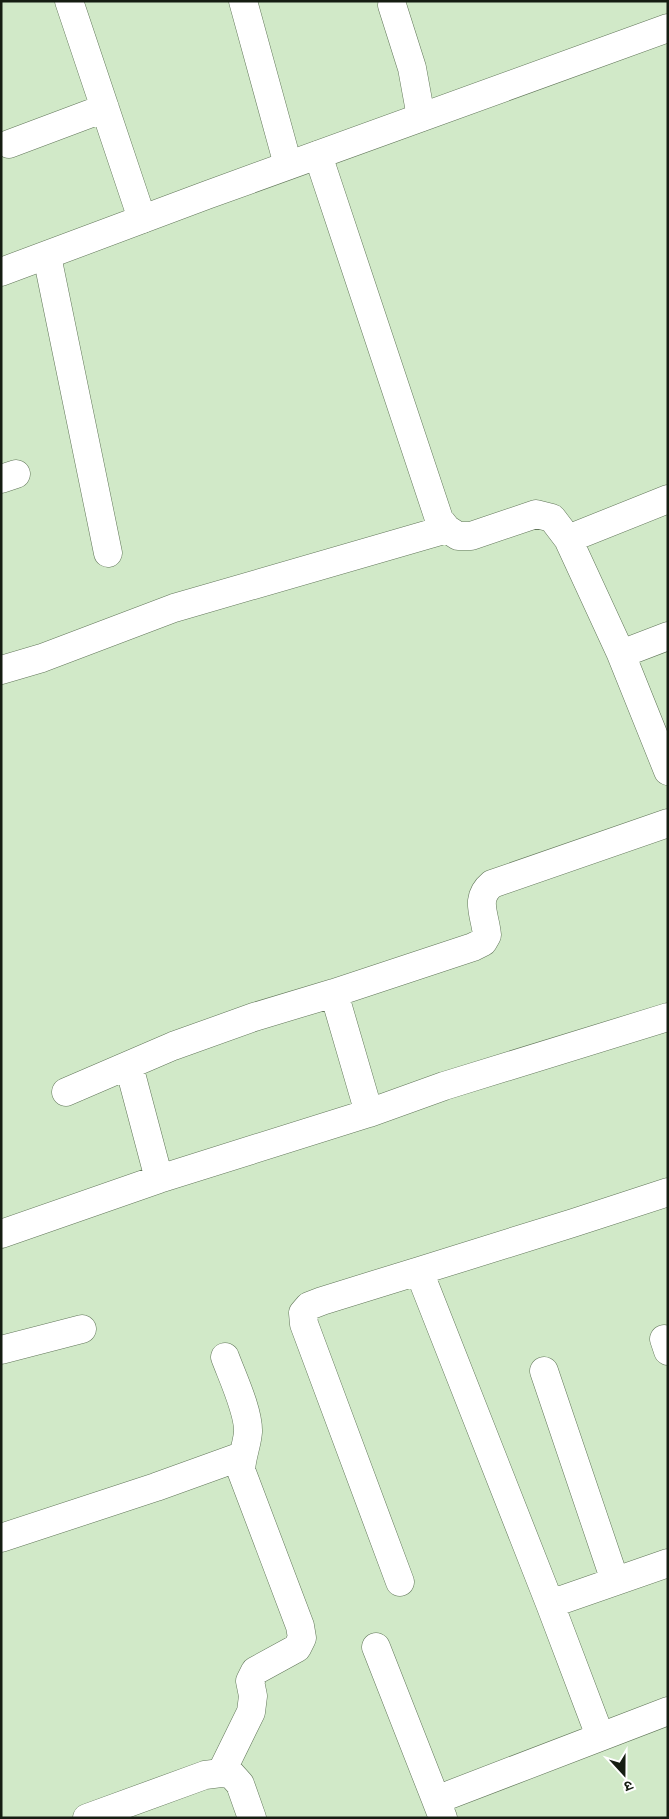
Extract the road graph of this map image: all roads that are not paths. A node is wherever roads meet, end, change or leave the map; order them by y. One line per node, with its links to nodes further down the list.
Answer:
1 (69, 1): 5 (street)
2 (242, 1): 9 (street)
3 (392, 5): 6 (street)
4 (668, 28): 6 (street)
5 (105, 108): 7 (street); 10 (street)
6 (421, 117): 8 (street)
7 (9, 144)
8 (318, 155): 9 (street); 14 (street)
9 (288, 165): 10 (street)
10 (142, 219): 11 (street)
11 (46, 256): 12 (street); 16 (street)
12 (1, 272)
13 (668, 499): 15 (street)
14 (447, 529): 15 (street); 19 (street)
15 (568, 539): 18 (street)
16 (108, 553)
17 (668, 636): 18 (street)
18 (621, 654): 20 (street)
19 (1, 670)
20 (666, 760)
21 (668, 823): 22 (street)
22 (334, 993): 24 (street); 26 (street)
23 (668, 1017): 26 (street)
24 (129, 1066): 25 (street); 27 (street)
25 (66, 1092)
26 (370, 1113): 27 (street)
27 (158, 1179): 29 (street)
28 (668, 1192): 30 (street)
29 (1, 1234)
30 (419, 1271): 39 (street); 40 (street)
31 (82, 1329): 32 (street)
32 (1, 1350)
33 (225, 1356): 35 (street)
34 (544, 1371): 38 (street)
35 (242, 1456): 36 (street); 44 (street)
36 (1, 1538)
37 (668, 1563): 38 (street)
38 (615, 1581): 40 (street)
39 (400, 1582)
40 (550, 1604): 43 (street)
41 (376, 1647): 45 (street)
42 (668, 1711): 43 (street)
43 (600, 1736): 45 (street)
44 (221, 1773): 46 (street); 47 (street)
45 (440, 1809)
46 (87, 1818)
47 (252, 1818)

